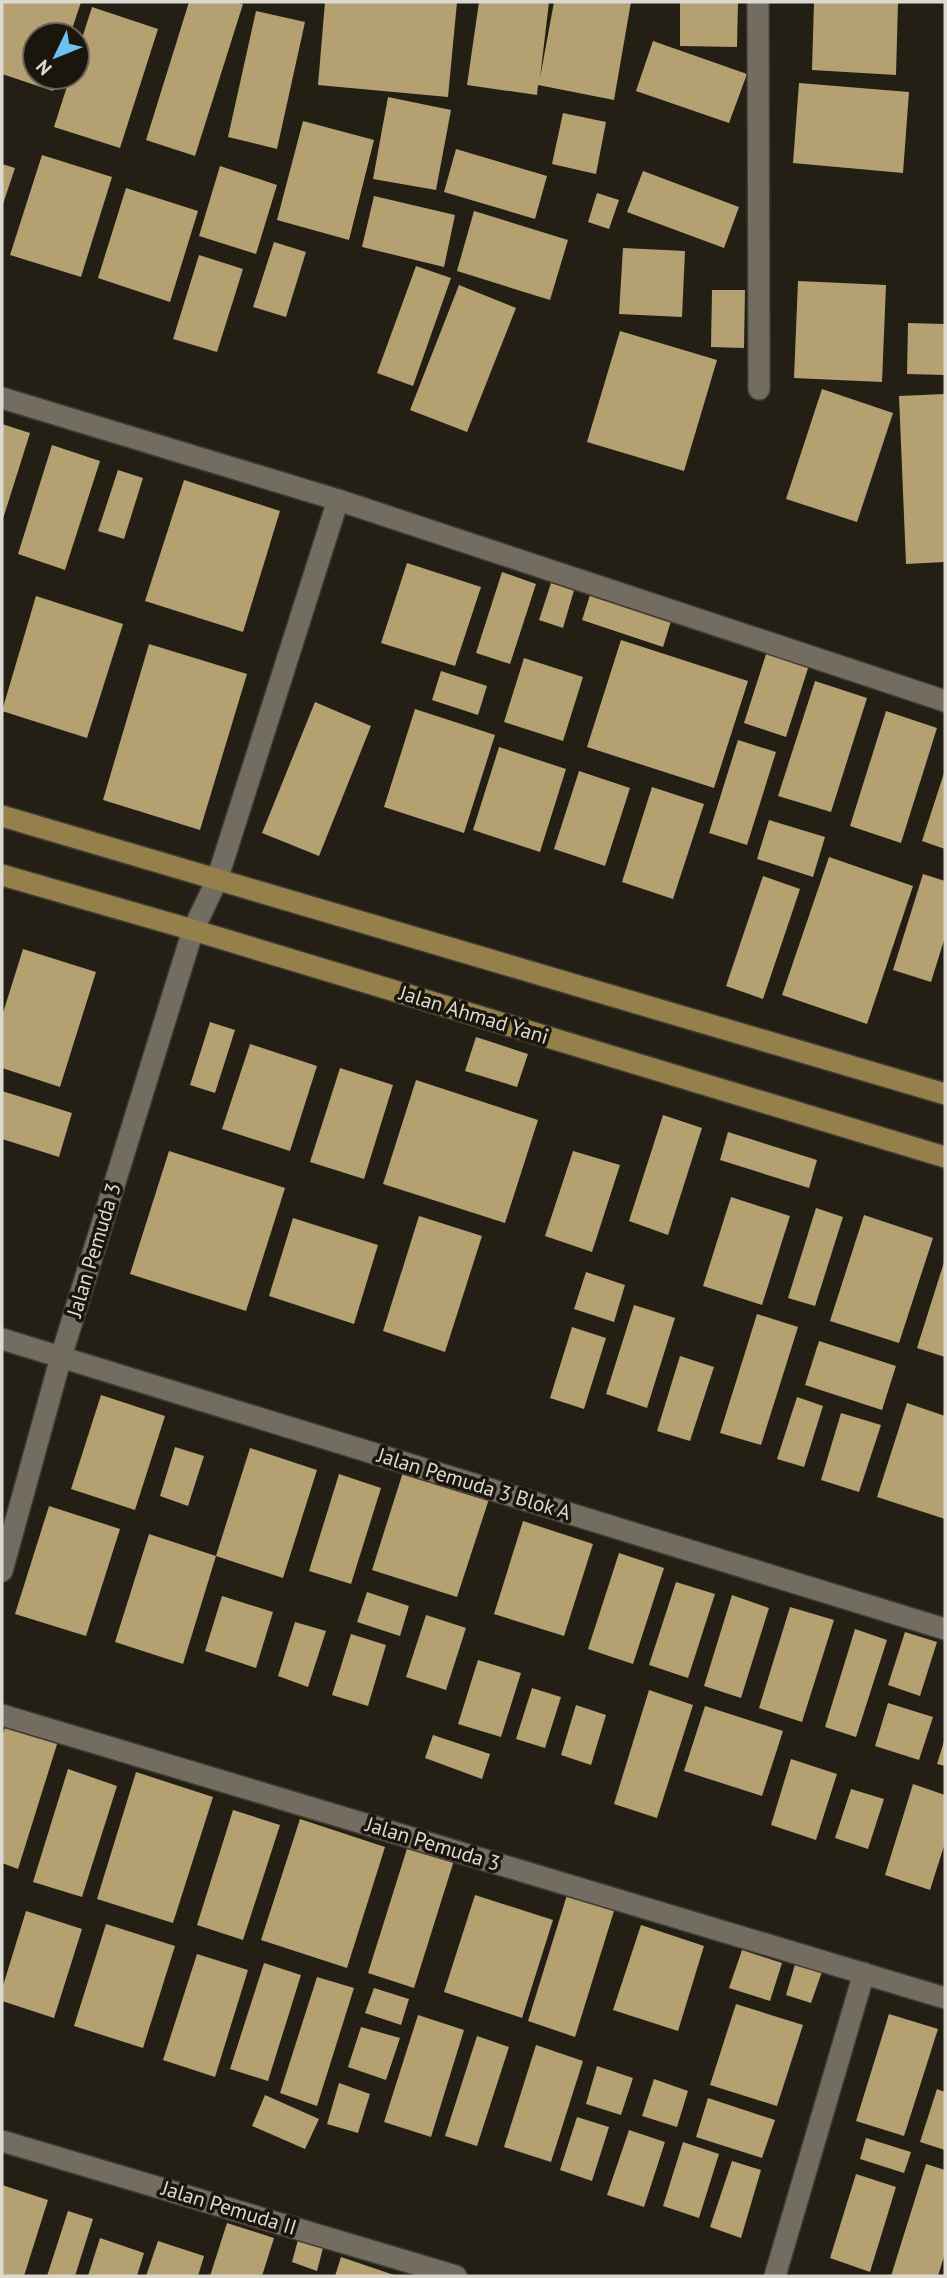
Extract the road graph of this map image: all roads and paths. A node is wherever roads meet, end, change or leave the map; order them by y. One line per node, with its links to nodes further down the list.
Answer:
1 (758, 2): 2 (street)
2 (759, 389)
3 (2, 398): 4 (street)
4 (338, 500): 5 (street); 8 (street, Jalan Pemuda 3)
5 (945, 701)
6 (2, 816): 8 (main road)
7 (2, 875): 9 (main road, Jalan Ahmad Yani)
8 (217, 880): 9 (street, Jalan Pemuda 3); 10 (main road)
9 (193, 930): 11 (main road, Jalan Ahmad Yani); 13 (street, Jalan Pemuda 3)
10 (945, 1094)
11 (945, 1157)
12 (2, 1339): 13 (street, Jalan Pemuda 3 Blok A)
13 (61, 1357): 14 (street, Jalan Pemuda 3); 15 (street, Jalan Pemuda 3 Blok A)
14 (2, 1571)
15 (945, 1629)
16 (2, 1715): 17 (street, Jalan Pemuda 3)
17 (864, 1973): 18 (street, Jalan Pemuda 3); 21 (street)
18 (945, 1998)
19 (2, 2141): 20 (street, Jalan Pemuda II)
20 (456, 2276)
21 (775, 2276)

